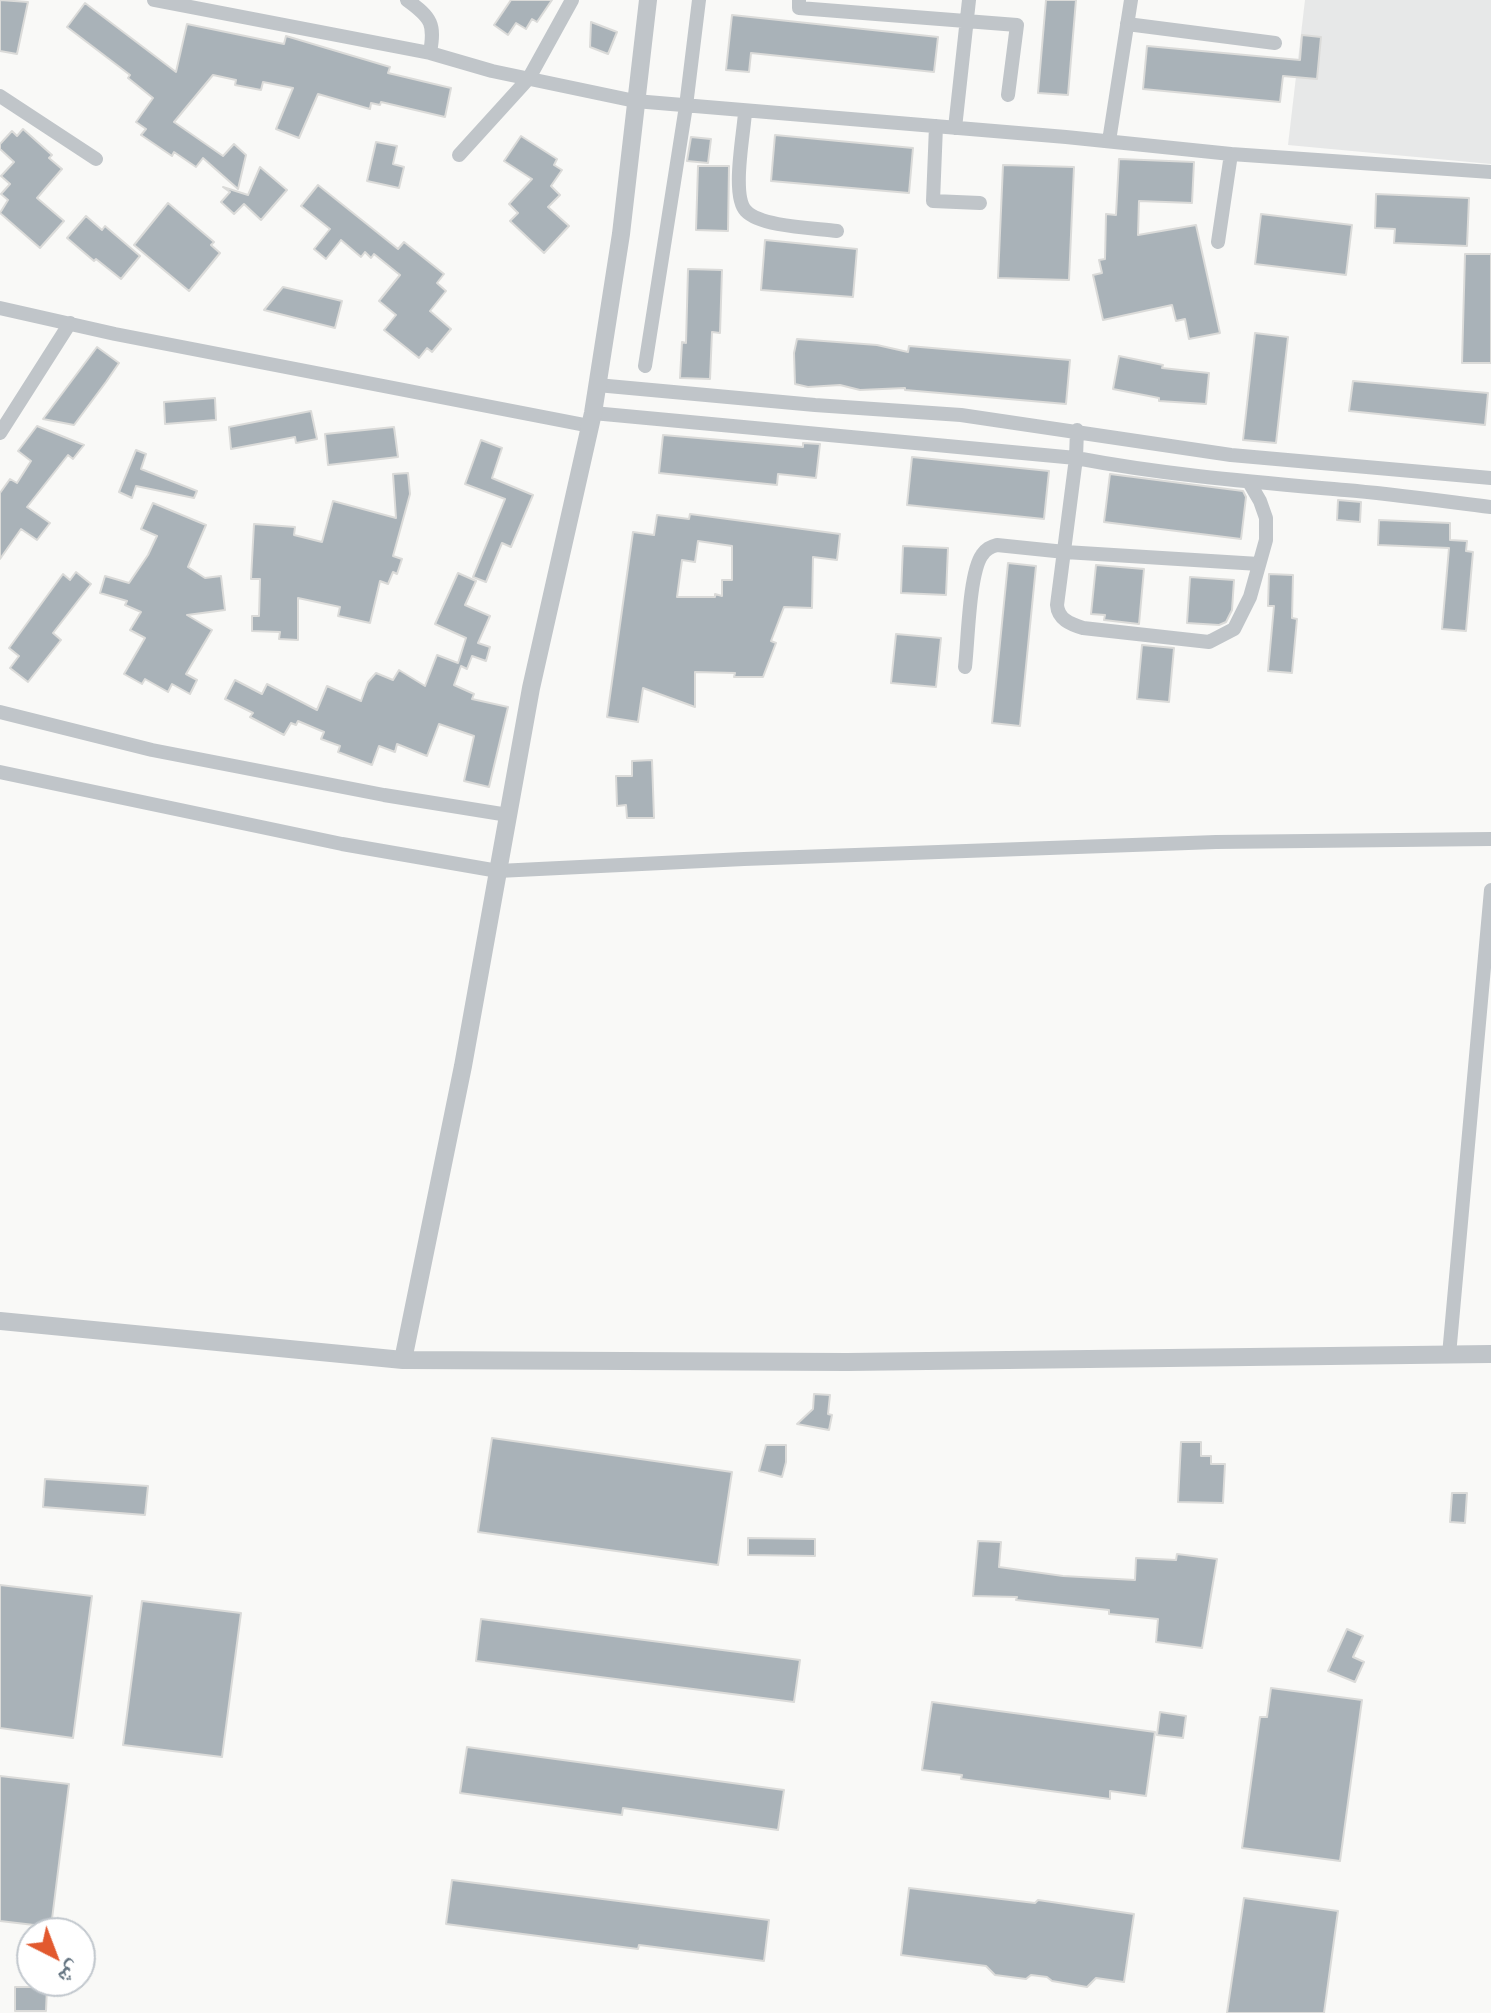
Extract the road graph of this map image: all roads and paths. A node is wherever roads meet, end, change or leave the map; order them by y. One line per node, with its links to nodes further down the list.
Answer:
1 (154, 0): 12 (street)
2 (407, 0): 12 (street)
3 (572, 0): 13 (street)
4 (648, 0): 16 (street)
5 (699, 0): 17 (street)
6 (799, 0): 9 (street)
7 (969, 0): 9 (street)
8 (1131, 0): 10 (street)
9 (967, 21): 14 (street); 20 (street)
10 (1127, 24): 11 (street); 21 (street)
11 (1275, 43)
12 (430, 53): 13 (street)
13 (529, 78): 16 (street); 23 (street)
14 (1008, 95)
15 (0, 96): 24 (street)
16 (635, 101): 17 (street); 32 (street)
17 (686, 106): 18 (street); 31 (street)
18 (745, 112): 19 (street); 27 (street)
19 (936, 126): 20 (street); 26 (street)
20 (955, 128): 21 (street)
21 (1109, 141): 22 (street)
22 (1231, 154): 25 (street); 28 (street)
23 (459, 155)
24 (96, 159)
25 (1491, 172)
26 (980, 203)
27 (837, 231)
28 (1218, 242)
29 (0, 308): 30 (street)
30 (70, 323): 33 (street); 35 (street)
31 (645, 366)
32 (597, 385): 33 (street); 34 (street)
33 (592, 420): 37 (street); 47 (street)
34 (1077, 430): 36 (street); 37 (street)
35 (0, 433)
36 (1212, 450): 38 (street); 39 (street)
37 (1076, 458): 38 (street); 42 (street)
38 (1207, 478): 40 (street)
39 (1491, 478)
40 (1249, 482): 41 (street); 43 (street)
41 (1491, 507)
42 (1065, 552): 43 (street); 43 (street); 44 (street)
43 (1259, 564)
44 (965, 667)
45 (0, 712): 47 (street)
46 (0, 772): 49 (street)
47 (508, 815): 49 (street)
48 (1491, 839): 49 (street)
49 (498, 871): 54 (street)
50 (1491, 890): 53 (street)
51 (0, 1321): 54 (street)
52 (1491, 1354): 53 (street)
53 (1449, 1355): 54 (street)
54 (403, 1360)

